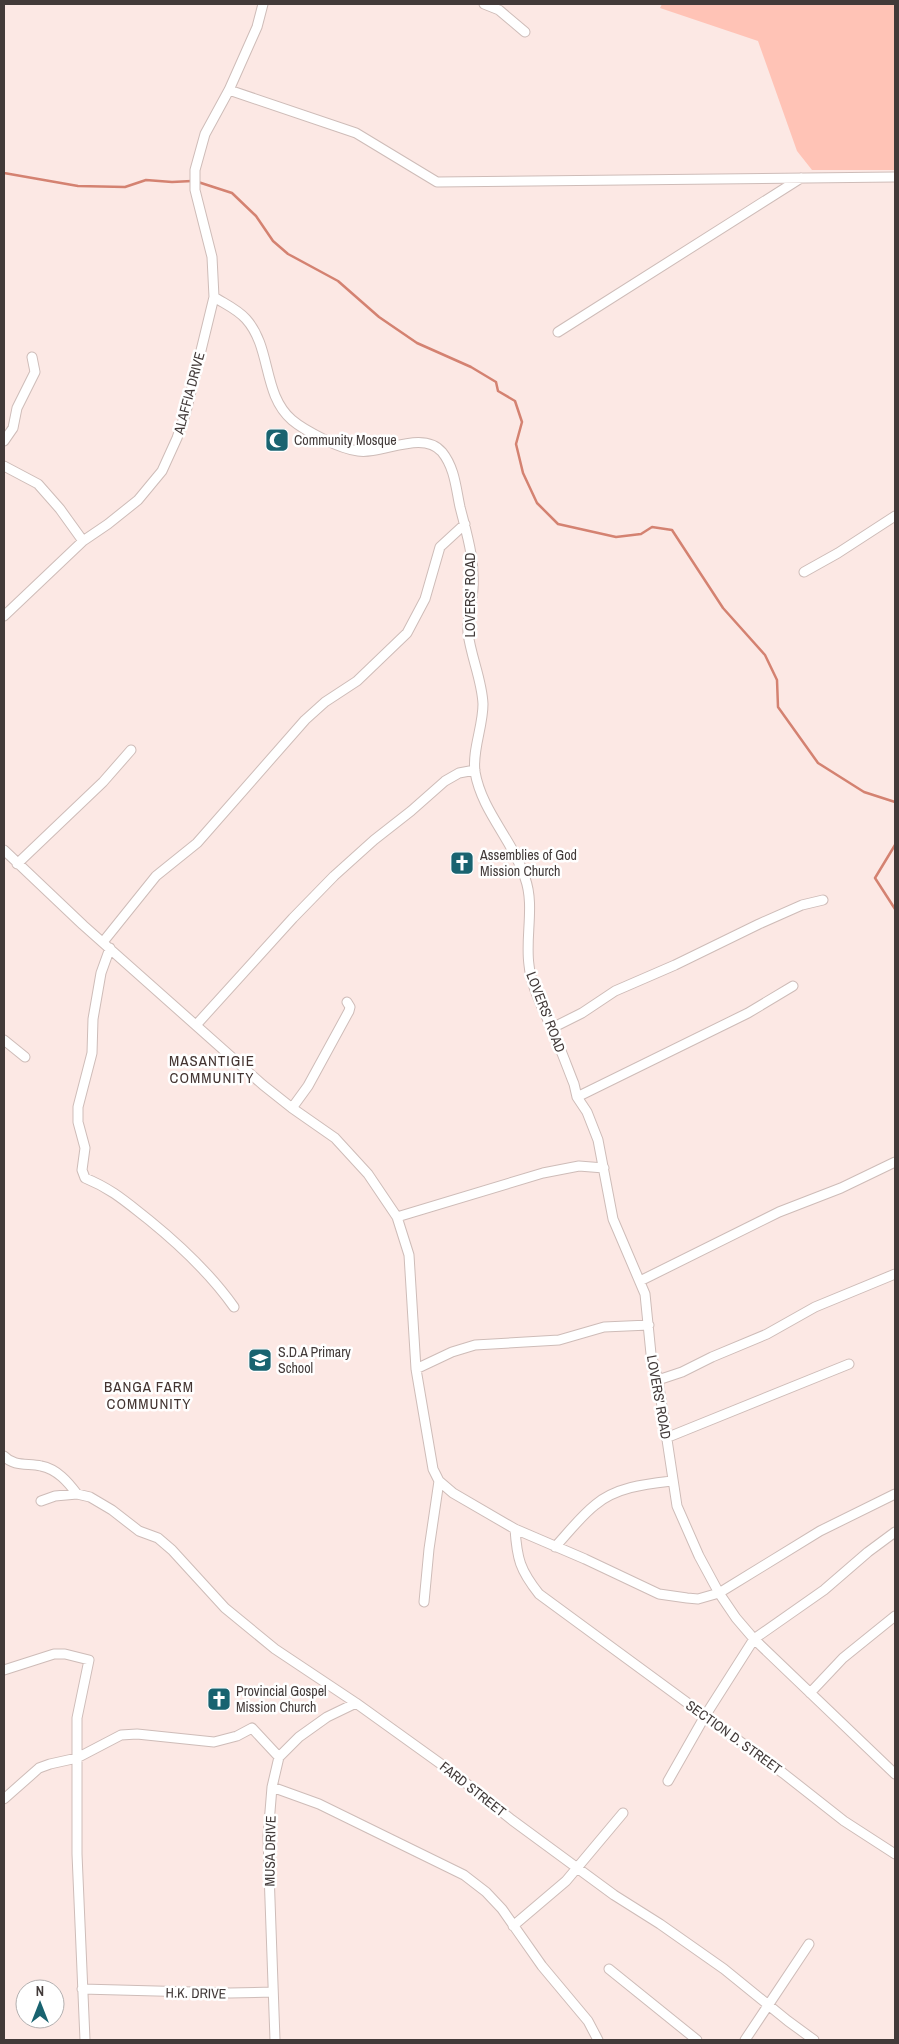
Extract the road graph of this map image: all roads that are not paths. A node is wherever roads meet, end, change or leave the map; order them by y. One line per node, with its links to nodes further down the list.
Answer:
1 (263, 4): 4 (street, ALAFFIA DRIVE)
2 (484, 4): 3 (street)
3 (525, 32)
4 (229, 90): 6 (street); 7 (street, ALAFFIA DRIVE)
5 (895, 177): 6 (street)
6 (801, 178): 8 (street)
7 (214, 297): 13 (street, LOVERS' ROAD); 14 (street, ALAFFIA DRIVE)
8 (558, 332)
9 (32, 357): 10 (street)
10 (4, 441)
11 (4, 466): 14 (street)
12 (895, 516): 15 (street)
13 (465, 524): 18 (street, LOVERS' ROAD); 22 (street)
14 (83, 541): 16 (street, ALAFFIA DRIVE)
15 (804, 572)
16 (4, 616)
17 (131, 750): 20 (street)
18 (475, 770): 26 (street); 27 (street, LOVERS' ROAD)
19 (4, 850): 20 (street)
20 (17, 864): 22 (street)
21 (823, 900): 27 (street)
22 (103, 942): 23 (street)
23 (110, 948): 26 (street); 37 (street)
24 (793, 986): 30 (street)
25 (347, 1002): 31 (street)
26 (197, 1024): 31 (street)
27 (552, 1028): 30 (street, LOVERS' ROAD)
28 (4, 1040): 29 (street)
29 (25, 1057)
30 (577, 1097): 33 (street, LOVERS' ROAD)
31 (292, 1108): 34 (street)
32 (895, 1162): 36 (street)
33 (604, 1168): 34 (street); 36 (street, LOVERS' ROAD)
34 (397, 1217): 40 (street)
35 (895, 1274): 41 (street)
36 (640, 1281): 38 (street, LOVERS' ROAD)
37 (234, 1307)
38 (649, 1325): 40 (street); 41 (street, LOVERS' ROAD)
39 (849, 1364): 42 (street)
40 (416, 1369): 44 (street)
41 (658, 1380): 42 (street, LOVERS' ROAD)
42 (666, 1438): 45 (street, LOVERS' ROAD)
43 (4, 1456): 46 (street)
44 (439, 1481): 49 (street); 53 (street)
45 (672, 1481): 51 (street); 52 (street, LOVERS' ROAD)
46 (77, 1494): 48 (street); 58 (street, FARD STREET)
47 (895, 1494): 52 (street)
48 (41, 1501)
49 (515, 1529): 51 (street); 59 (street, SECTION D. STREET)
50 (895, 1532): 55 (street)
51 (555, 1547): 52 (street)
52 (719, 1593): 55 (street, LOVERS' ROAD)
53 (424, 1602)
54 (895, 1616): 57 (street)
55 (754, 1639): 57 (street, LOVERS' ROAD); 59 (street)
56 (4, 1670): 61 (street)
57 (810, 1693): 62 (street, LOVERS' ROAD)
58 (356, 1703): 60 (street); 68 (street, FARD STREET)
59 (705, 1716): 63 (street); 67 (street, SECTION D. STREET)
60 (279, 1757): 61 (street); 64 (street, MUSA DRIVE)
61 (78, 1758): 65 (street); 72 (street)
62 (895, 1774)
63 (668, 1781)
64 (272, 1787): 69 (street); 73 (street, MUSA DRIVE)
65 (4, 1799)
66 (623, 1813): 68 (street)
67 (895, 1854)
68 (578, 1868): 69 (street); 74 (street, FARD STREET)
69 (514, 1926): 77 (street)
70 (809, 1944): 74 (street)
71 (609, 1969): 78 (street)
72 (82, 1989): 73 (street, H.K. DRIVE); 75 (street)
73 (273, 1992): 76 (street, MUSA DRIVE)
74 (769, 2006): 79 (street); 80 (street, FARD STREET)
75 (85, 2040)
76 (275, 2040)
77 (598, 2040)
78 (697, 2040)
79 (745, 2040)
80 (814, 2040)

